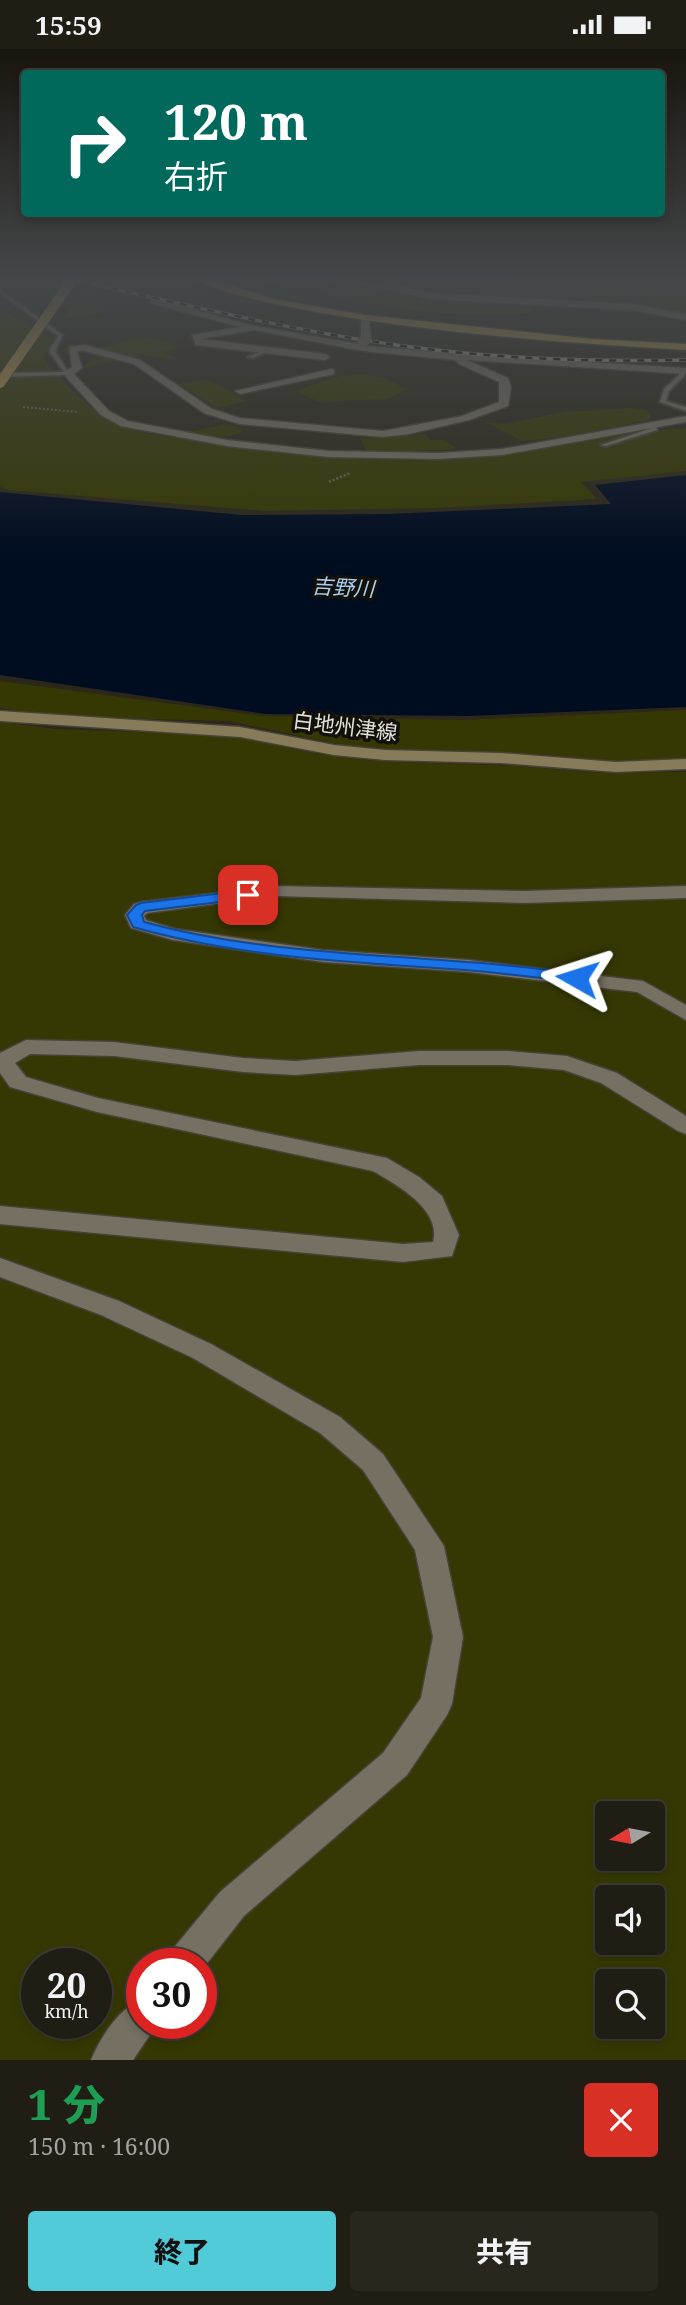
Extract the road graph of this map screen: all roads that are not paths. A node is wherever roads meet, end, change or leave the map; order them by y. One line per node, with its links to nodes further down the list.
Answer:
1 (65, 370): 8 (lane)
2 (74, 370): 8 (street)
3 (148, 370): 5 (street)
4 (327, 370): 10 (street)
5 (480, 370)
6 (665, 370): 7 (street)
7 (684, 371): 11 (lane)
8 (68, 374): 9 (lane); 13 (street)
9 (0, 375)
10 (237, 386)
11 (686, 409)
12 (686, 419): 13 (street)
13 (654, 425): 14 (lane)
14 (604, 445)
15 (0, 716): 16 (main road, 白地州津線)
16 (686, 764)
17 (686, 892): 18 (street)
18 (686, 1014)
19 (686, 1126): 20 (street)
20 (0, 1215)
21 (0, 1267): 22 (street)
22 (197, 1948)
23 (126, 2038): 24 (street)
24 (110, 2060)

